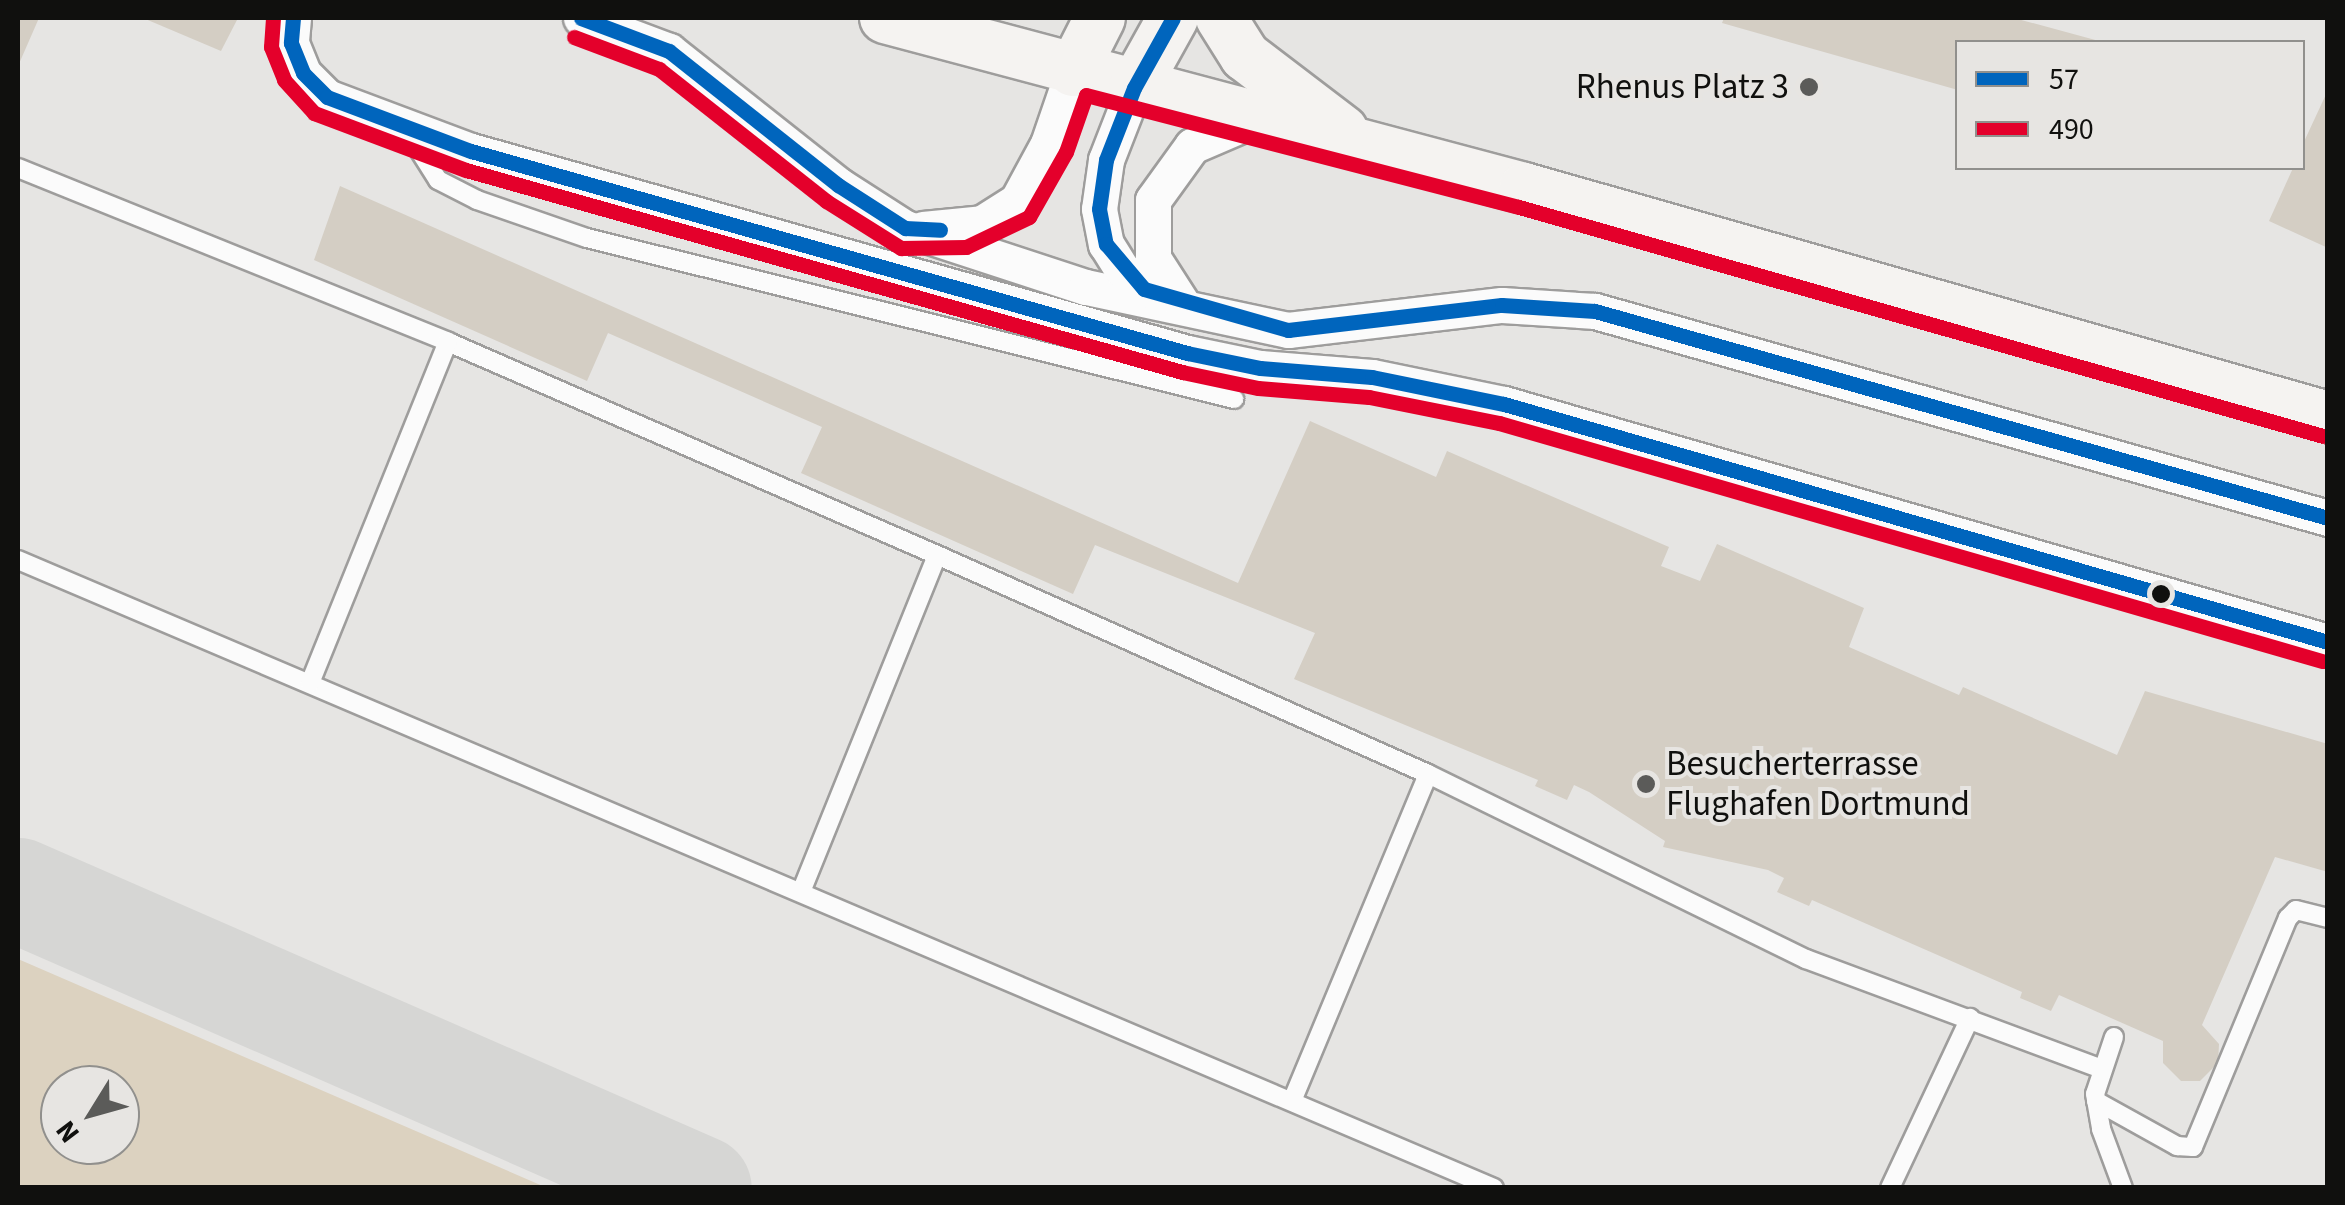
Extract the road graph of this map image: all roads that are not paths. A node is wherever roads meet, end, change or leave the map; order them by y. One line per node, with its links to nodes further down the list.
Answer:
1 (293, 18): 10 (street)
2 (580, 18): 13 (street)
3 (885, 18): 7 (main road)
4 (1100, 18): 7 (main road)
5 (1173, 18): 8 (main road)
6 (1221, 18): 11 (main road)
7 (1073, 70): 8 (main road); 13 (street)
8 (1134, 88): 9 (main road); 14 (street)
9 (1256, 118): 11 (main road); 14 (street)
10 (407, 131): 16 (lane); 21 (street)
11 (1358, 144): 17 (main road)
12 (18, 168): 15 (lane)
13 (905, 228): 14 (street)
14 (1183, 305): 18 (street)
15 (448, 342): 19 (lane); 22 (lane)
16 (1234, 399)
17 (2328, 417)
18 (2328, 518)
19 (937, 556): 23 (lane); 24 (lane)
20 (18, 560): 22 (lane)
21 (2328, 642)
22 (310, 683): 24 (lane)
23 (1428, 774): 26 (lane); 30 (lane)
24 (800, 892): 30 (lane)
25 (2328, 918): 29 (lane)
26 (1970, 1018): 28 (lane); 32 (lane)
27 (2114, 1037): 28 (lane)
28 (2101, 1070): 29 (lane)
29 (2096, 1100): 33 (lane)
30 (1292, 1101): 31 (lane)
31 (1494, 1188)
32 (1890, 1188)
33 (2123, 1188)

